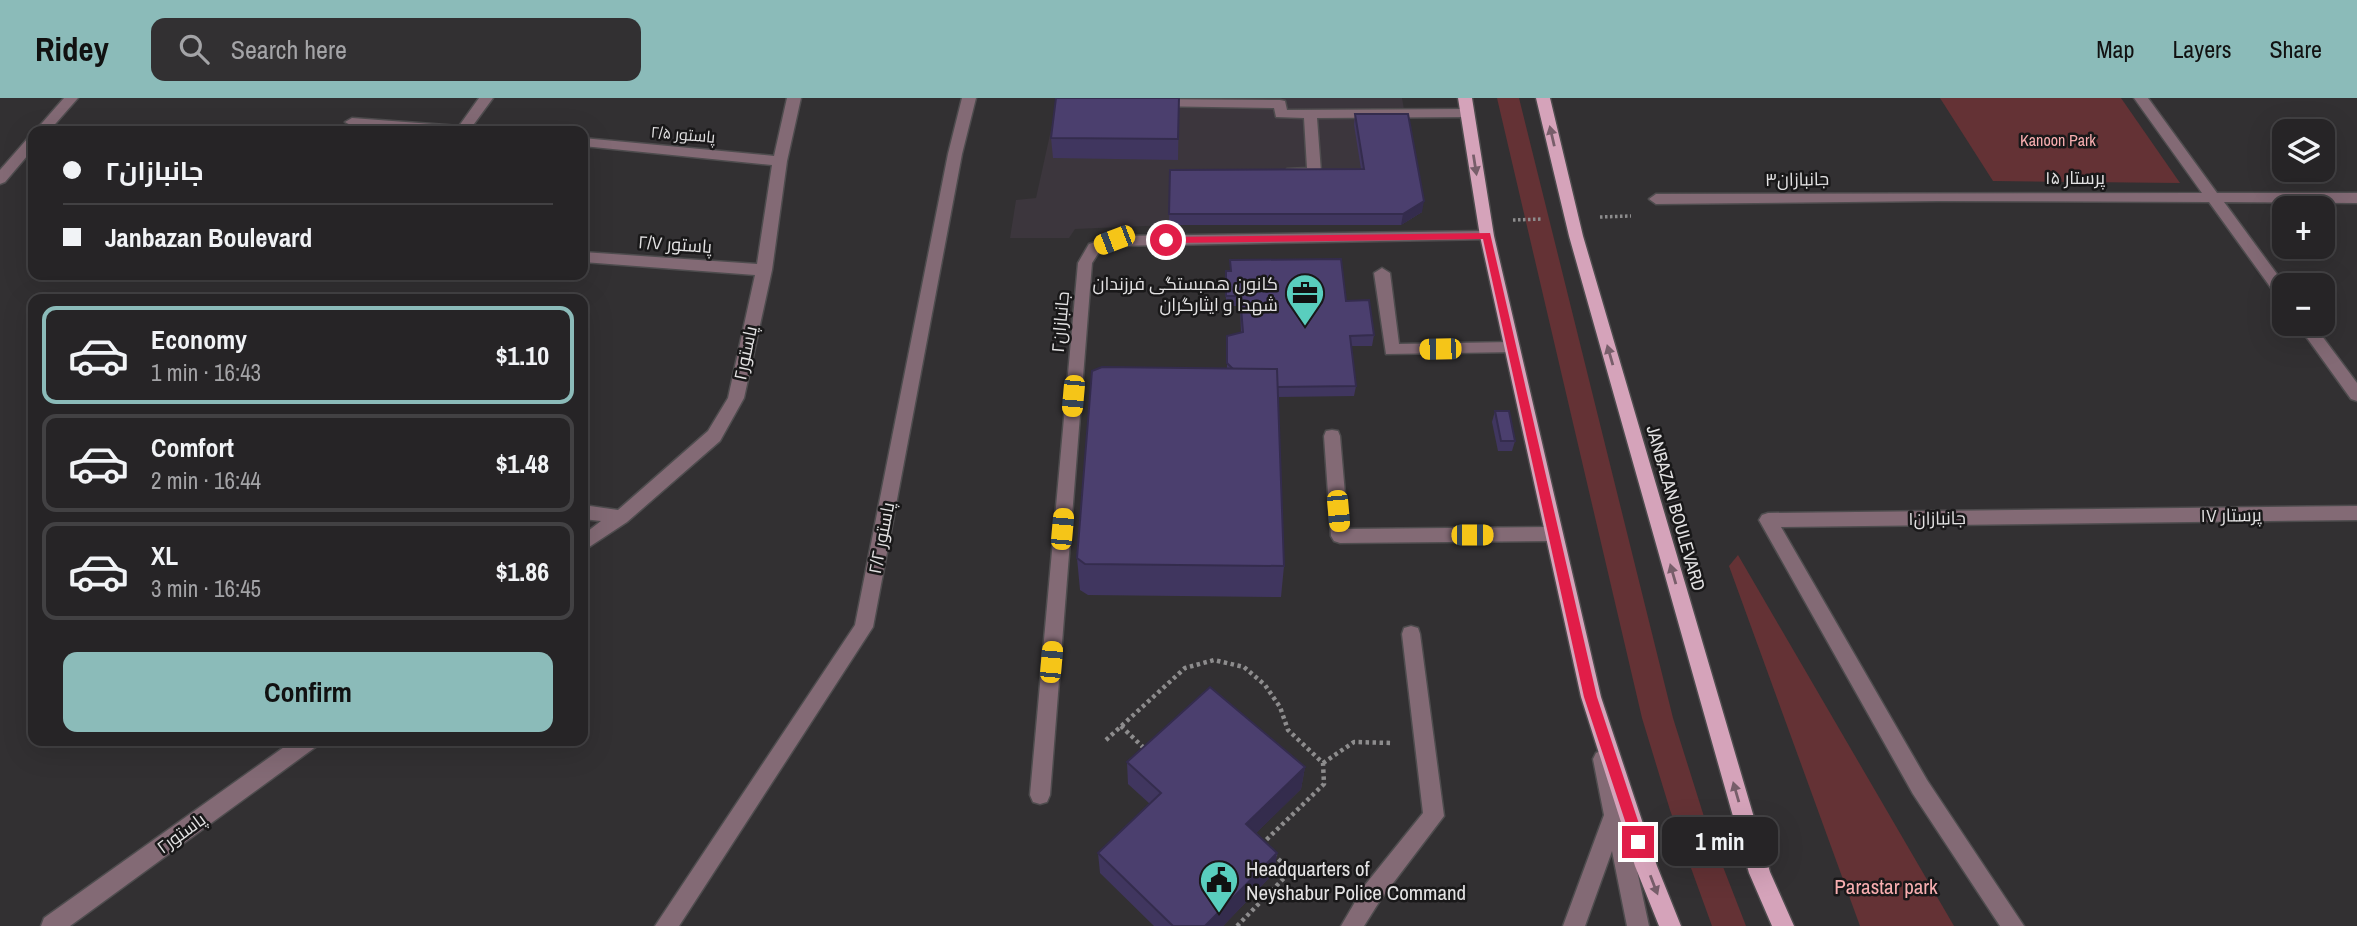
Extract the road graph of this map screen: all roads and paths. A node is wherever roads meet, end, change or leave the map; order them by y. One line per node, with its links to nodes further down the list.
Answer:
1 (71, 98): 11 (street)
2 (486, 98): 13 (street)
3 (794, 98): 16 (street, پاستور۲)
4 (969, 98): 51 (street, پاستور ۲/۲)
5 (1543, 98): 57 (main road, JANBAZAN BOULEVARD, one-way to 5)
6 (2141, 98): 22 (street)
7 (1143, 103): 9 (street)
8 (1466, 106): 9 (street); 25 (main road, one-way to 25)
9 (1310, 114): 19 (street)
10 (352, 122): 12 (street)
11 (46, 126)
12 (402, 126)
13 (468, 126)
14 (588, 142): 16 (street, پاستور ۲/۵)
15 (28, 147): 18 (street)
16 (780, 161): 27 (street, پاستور۲)
17 (28, 163): 18 (street)
18 (14, 164): 20 (street)
19 (1275, 173)
20 (0, 179)
21 (1938, 196): 22 (street, پرستار ۱۵); 24 (street, جانبازان۳)
22 (2213, 197): 23 (street, پرستار ۱۵); 29 (street)
23 (2357, 198)
24 (1657, 200)
25 (1487, 236): 31 (main road); 48 (street, جانبازان۲)
26 (588, 257): 27 (street, پاستور ۲/۷)
27 (764, 270): 37 (street, پاستور۲)
28 (1381, 273): 31 (street)
29 (2272, 278)
30 (2314, 336): 32 (street)
31 (1512, 348): 38 (main road)
32 (2357, 395)
33 (1332, 436): 38 (street)
34 (588, 513): 37 (street)
35 (2357, 513): 36 (street, پرستار ۱۷)
36 (2106, 516): 58 (street, جانبازان۱)
37 (621, 517): 39 (street, پاستور۲)
38 (1554, 534): 41 (main road)
39 (588, 540)
40 (1411, 634): 44 (street)
41 (1591, 697): 49 (street); 56 (main road, one-way to 56)
42 (1121, 726): 43 (path); 46 (path); 47 (path)
43 (1106, 740)
44 (1425, 744): 47 (path); 53 (street)
45 (302, 746): 50 (street, پاستور۲)
46 (1149, 752)
47 (1323, 763): 52 (path)
48 (1040, 795)
49 (1615, 814): 54 (street); 55 (street)
50 (52, 926)
51 (666, 926)
52 (1237, 926)
53 (1352, 926)
54 (1574, 926)
55 (1638, 926)
56 (1670, 926)
57 (1783, 926)
58 (2013, 926)

